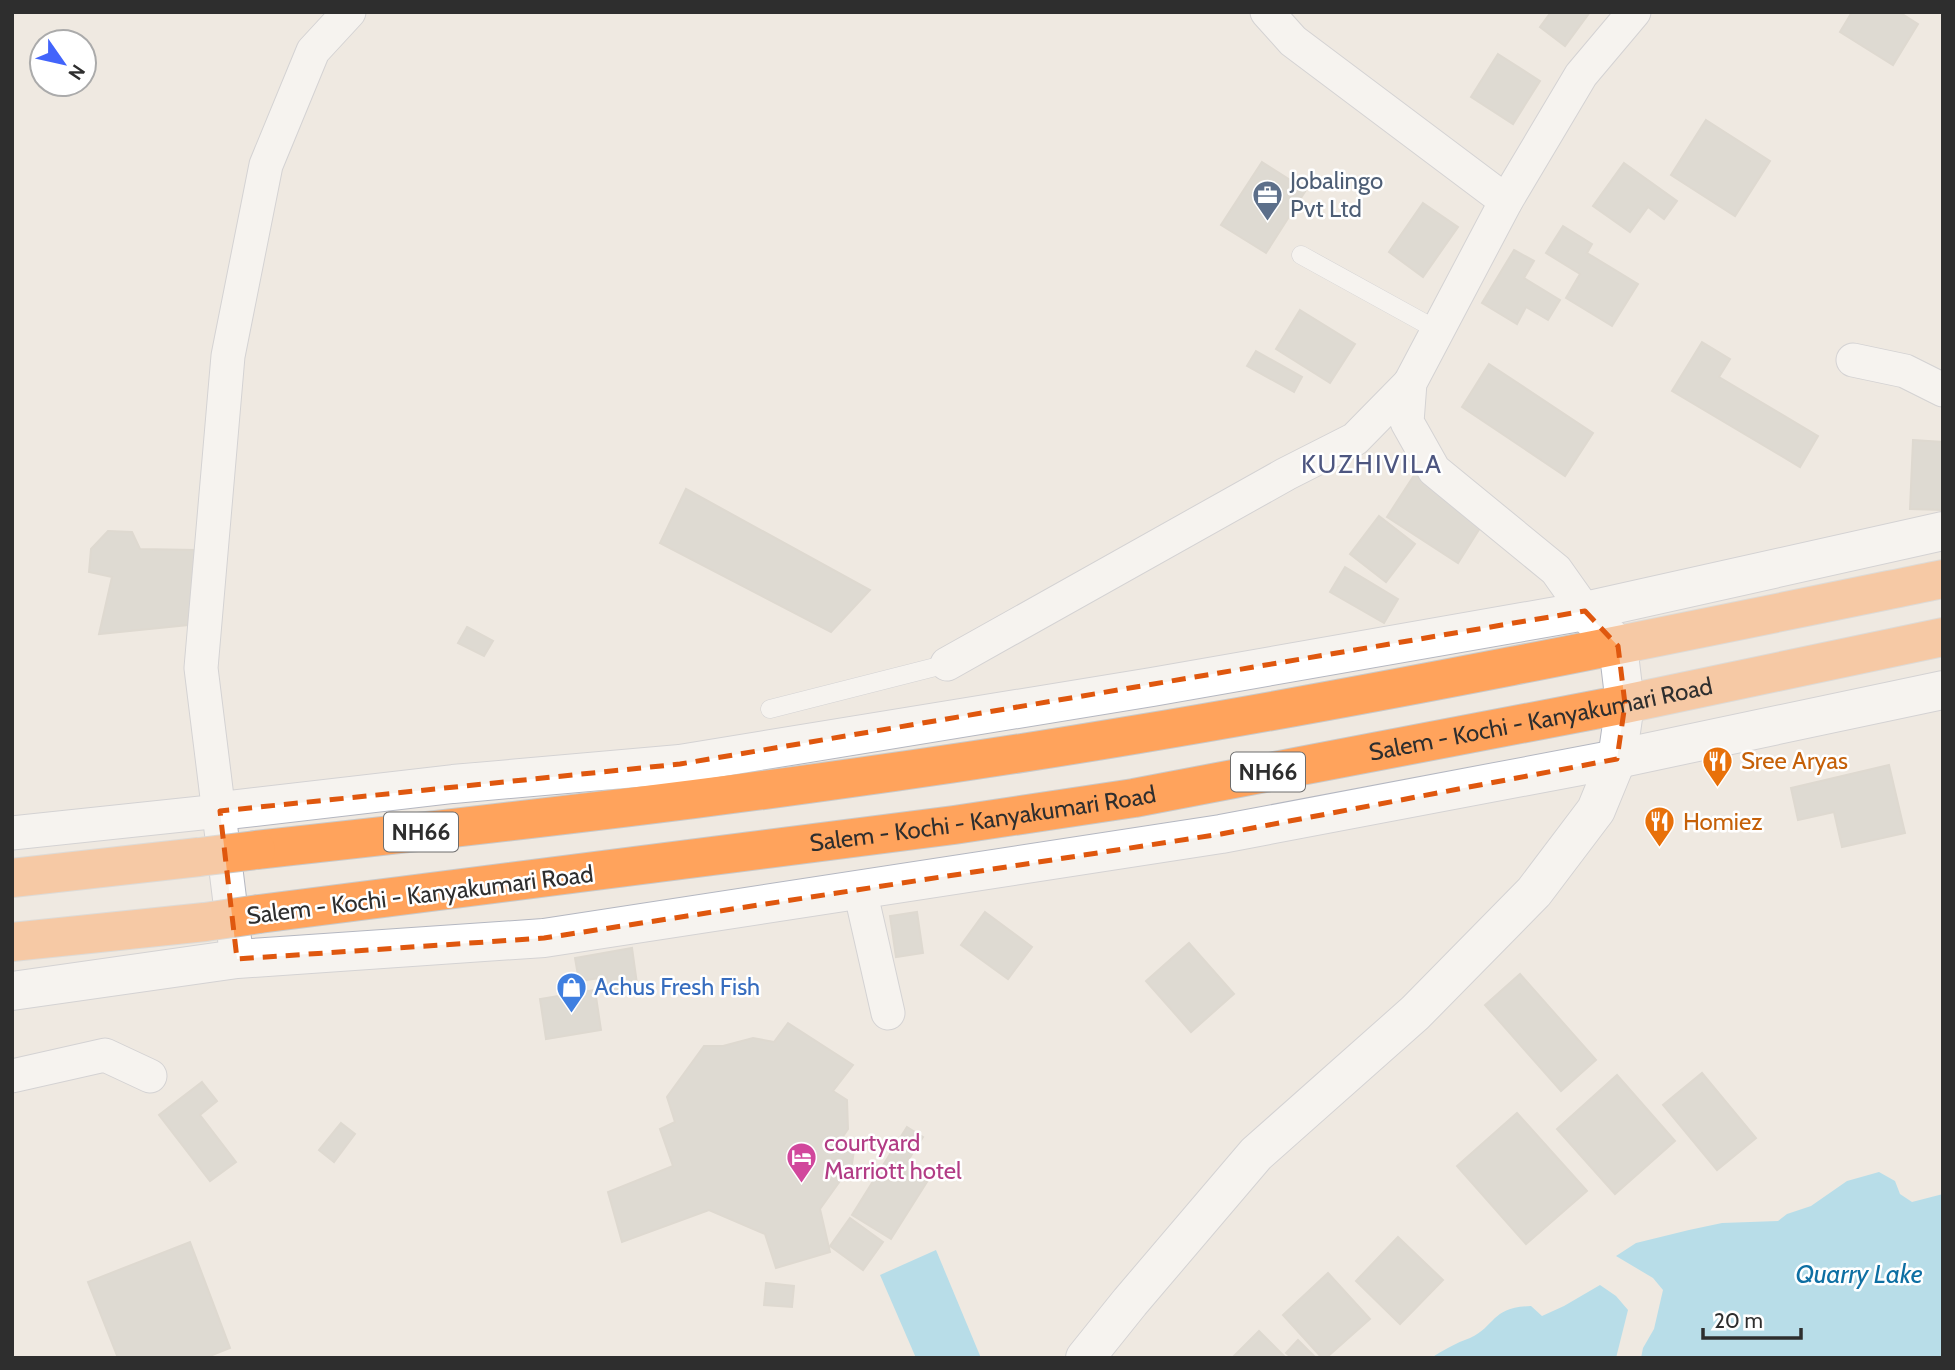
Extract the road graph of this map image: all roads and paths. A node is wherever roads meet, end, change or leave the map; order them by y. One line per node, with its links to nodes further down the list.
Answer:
1 (349, 12): 20 (street)
2 (1267, 12): 4 (street)
3 (1634, 12): 4 (street)
4 (1506, 201): 6 (street)
5 (1301, 255): 6 (lane)
6 (1437, 330): 8 (street)
7 (1853, 360): 9 (street)
8 (1410, 383): 12 (street); 15 (street)
9 (1943, 390)
10 (1943, 531): 12 (street)
11 (1943, 579): 14 (highway, NH66)
12 (1586, 611): 14 (street); 20 (street)
13 (1943, 637): 17 (highway, Salem - Kochi - Kanyakumari Road / NH66)
14 (1618, 646): 17 (street); 22 (highway, NH66, bridge)
15 (947, 664): 18 (lane)
16 (1943, 690): 19 (street)
17 (1625, 704): 19 (street); 24 (highway, Salem - Kochi - Kanyakumari Road / NH66, bridge)
18 (770, 709)
19 (1617, 759): 23 (street); 30 (street)
20 (220, 811): 21 (street); 25 (street)
21 (12, 833)
22 (12, 878)
23 (860, 890): 25 (street); 27 (street)
24 (12, 942)
25 (237, 959): 26 (street)
26 (12, 991)
27 (888, 1013)
28 (12, 1076): 29 (street)
29 (150, 1076)
30 (1085, 1358)

